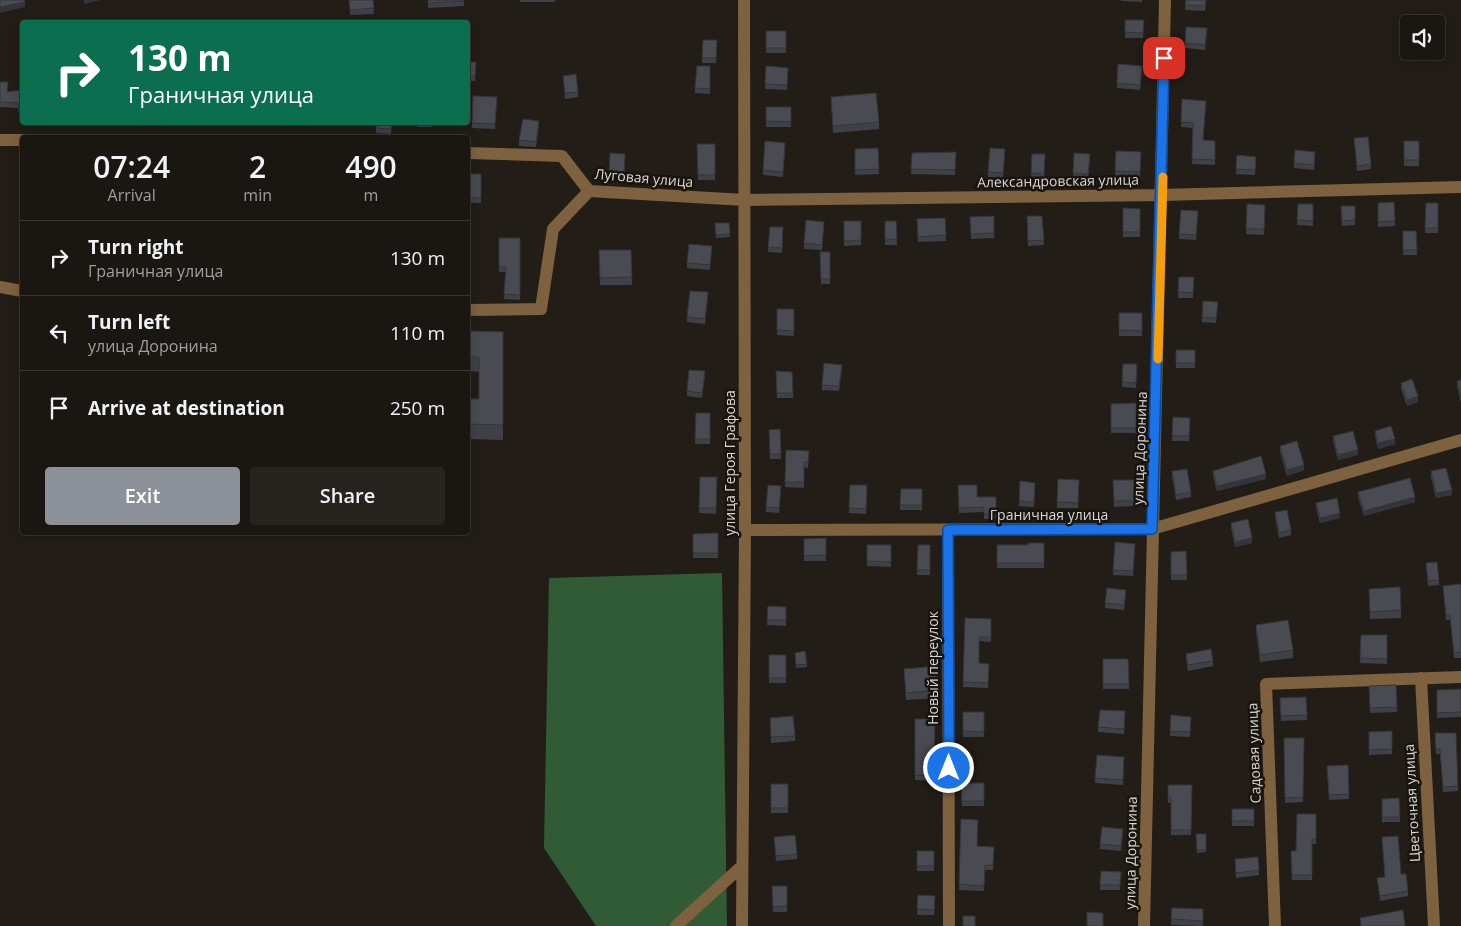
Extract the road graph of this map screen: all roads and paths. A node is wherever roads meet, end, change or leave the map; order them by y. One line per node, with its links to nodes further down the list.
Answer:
1 (744, 0): 9 (street, улица Героя Графова)
2 (1165, 0): 8 (street, улица Доронина)
3 (0, 140): 4 (street)
4 (20, 140)
5 (470, 153): 7 (street, Луговая улица)
6 (1461, 187): 8 (street, Александровская улица)
7 (589, 190): 9 (street, Луговая улица); 12 (street)
8 (1162, 195): 9 (street, Александровская улица); 14 (street, улица Доронина)
9 (745, 200): 15 (street, улица Героя Графова)
10 (0, 287): 11 (street)
11 (20, 291)
12 (470, 310)
13 (1461, 440): 14 (street, Граничная улица)
14 (1152, 529): 16 (street, Граничная улица); 23 (street, улица Доронина)
15 (745, 530): 16 (street, Граничная улица); 19 (street, улица Героя Графова)
16 (948, 530): 22 (street, Новый переулок)
17 (1461, 677): 18 (street, Садовая улица)
18 (1420, 678): 24 (street, Садовая улица); 25 (street, Цветочная улица)
19 (742, 866): 20 (street); 21 (street, улица Героя Графова)
20 (676, 926)
21 (742, 926)
22 (949, 926)
23 (1144, 926)
24 (1275, 926)
25 (1434, 926)

